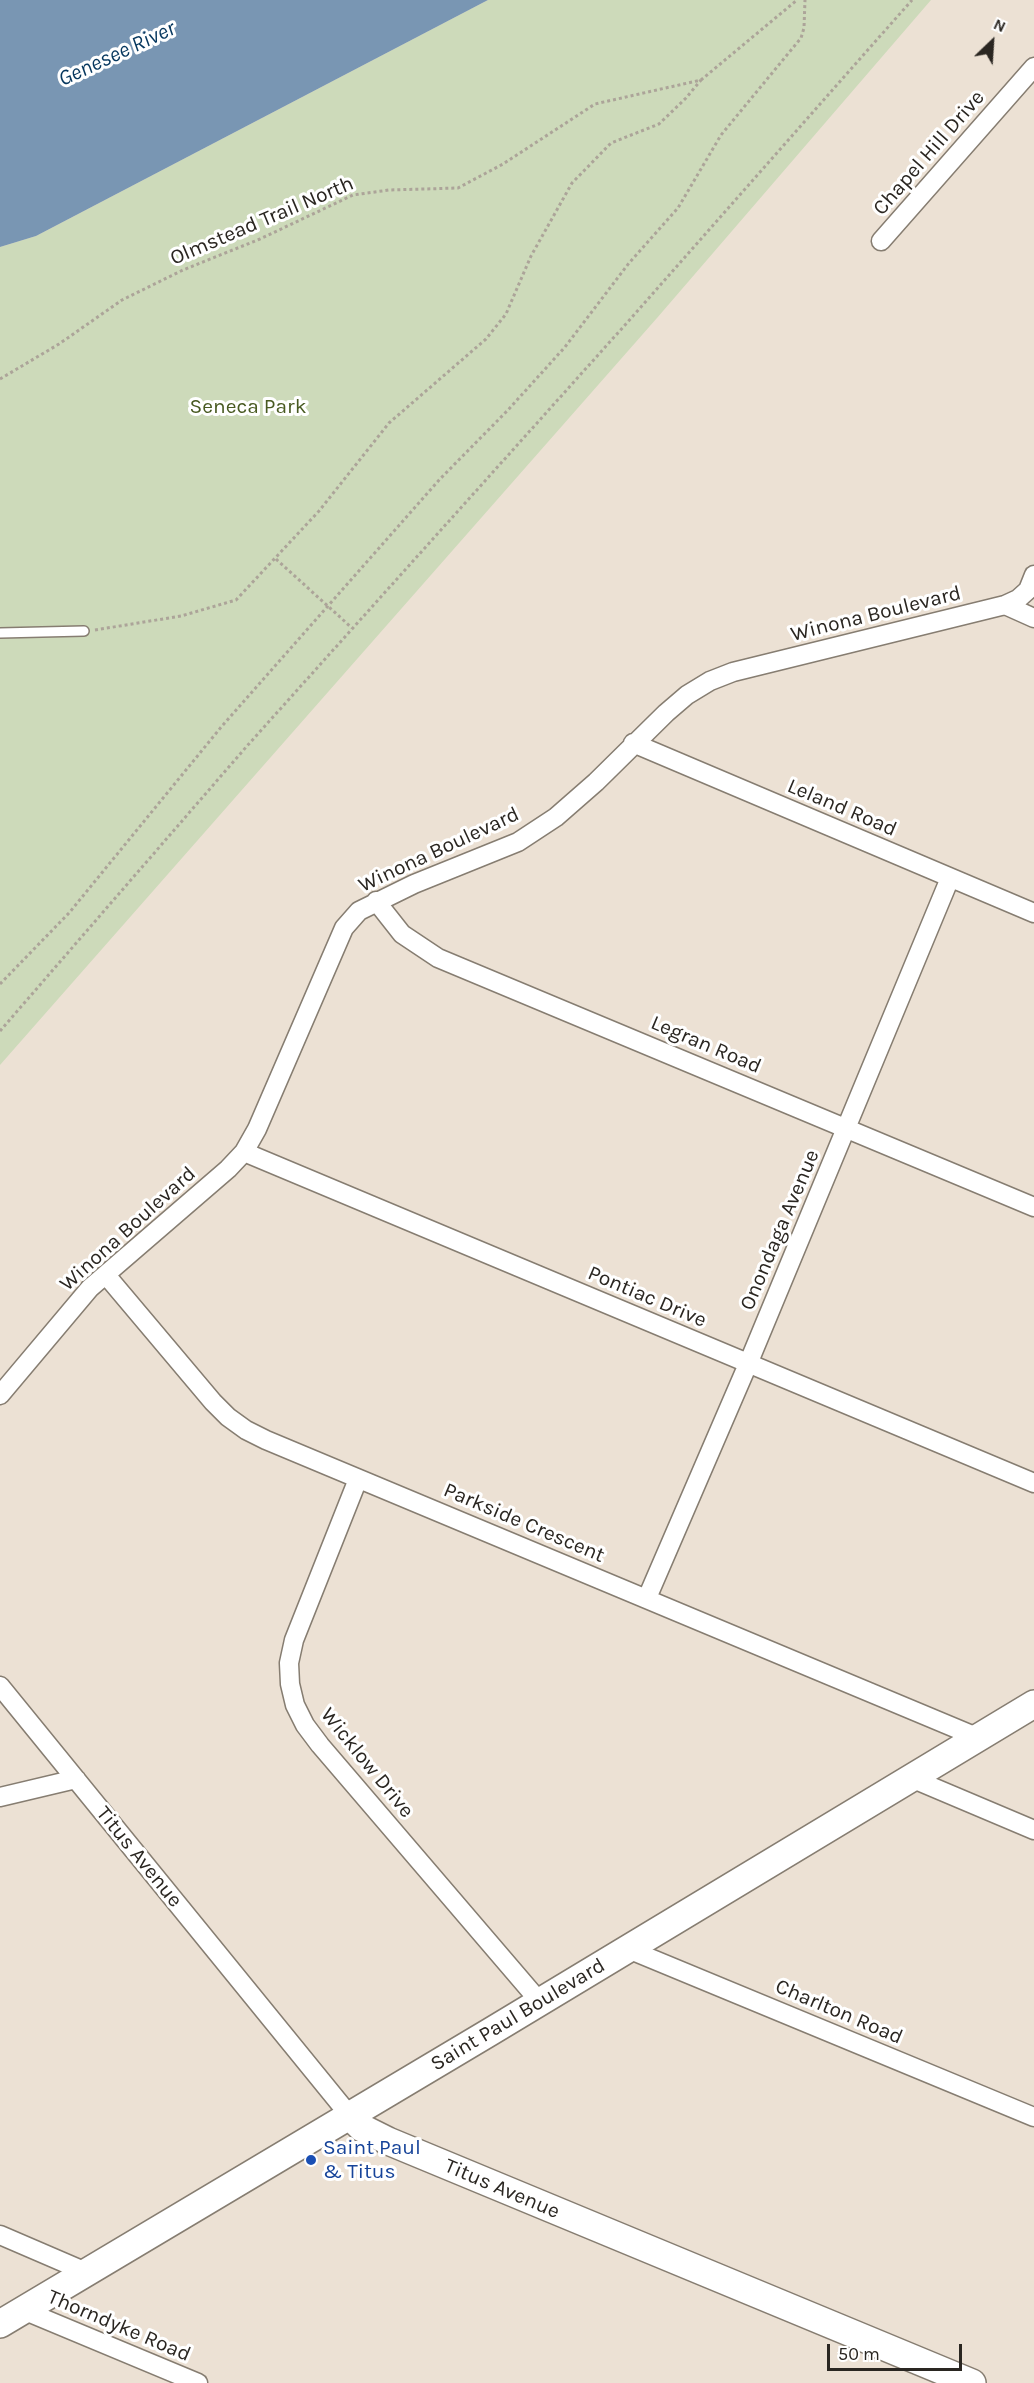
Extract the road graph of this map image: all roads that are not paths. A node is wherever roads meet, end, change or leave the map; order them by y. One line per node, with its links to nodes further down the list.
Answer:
1 (1034, 68): 2 (street, Chapel Hill Drive)
2 (882, 241)
3 (1034, 575): 4 (street, Winona Boulevard)
4 (1005, 605): 5 (street); 8 (street, Winona Boulevard)
5 (1034, 618)
6 (84, 632): 7 (lane)
7 (0, 633)
8 (633, 743): 9 (street, Leland Road); 10 (street, Winona Boulevard)
9 (950, 878): 11 (street, Leland Road); 12 (street, Onondaga Avenue)
10 (376, 901): 12 (street, Legran Road); 13 (street, Winona Boulevard)
11 (1034, 913)
12 (846, 1128): 14 (street, Legran Road); 16 (street, Onondaga Avenue)
13 (244, 1152): 15 (street, Winona Boulevard); 16 (street, Pontiac Drive)
14 (1034, 1207)
15 (106, 1275): 17 (street, Winona Boulevard); 18 (street, Parkside Crescent)
16 (748, 1364): 19 (street, Pontiac Drive); 20 (street, Onondaga Avenue)
17 (0, 1395)
18 (358, 1479): 20 (street, Parkside Crescent); 29 (street, Wicklow Drive)
19 (1034, 1483)
20 (647, 1598): 23 (street, Parkside Crescent)
21 (0, 1686): 25 (street, Titus Avenue)
22 (1034, 1704): 23 (main road, Saint Paul Boulevard)
23 (979, 1738): 24 (main road, Saint Paul Boulevard)
24 (911, 1778): 27 (street); 28 (main road, Saint Paul Boulevard)
25 (76, 1779): 26 (street); 30 (street, Titus Avenue)
26 (0, 1797)
27 (1034, 1830)
28 (628, 1949): 29 (main road, Saint Paul Boulevard); 31 (street, Charlton Road)
29 (540, 2002): 30 (main road, Saint Paul Boulevard)
30 (350, 2116): 33 (main road, Saint Paul Boulevard); 36 (main road, Titus Avenue)
31 (1034, 2117)
32 (0, 2235): 33 (street)
33 (86, 2272): 34 (main road, Saint Paul Boulevard)
34 (11, 2317): 35 (street, Thorndyke Road)
35 (198, 2383)
36 (972, 2383)

